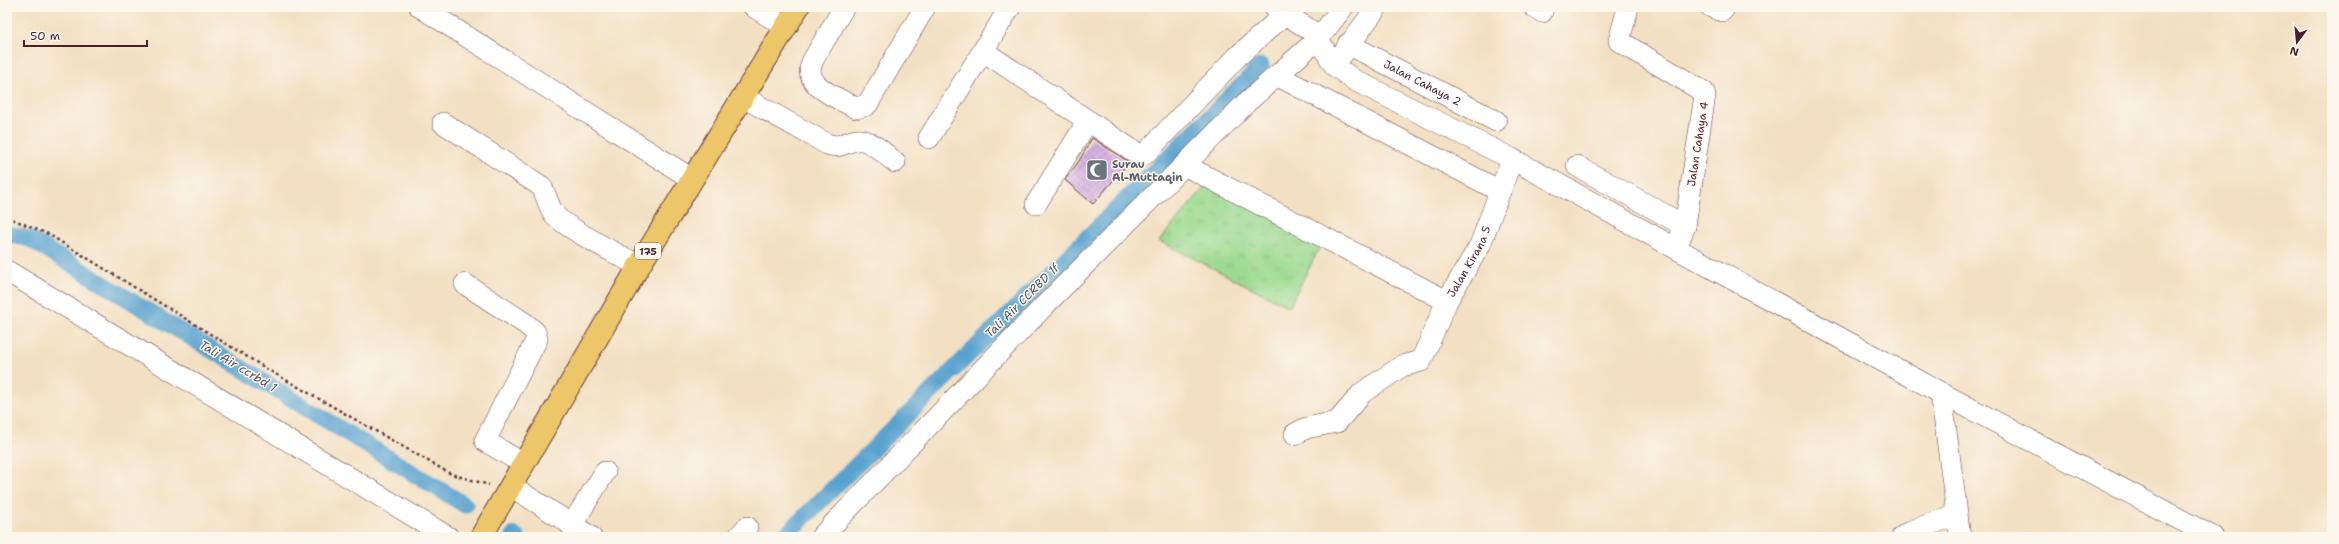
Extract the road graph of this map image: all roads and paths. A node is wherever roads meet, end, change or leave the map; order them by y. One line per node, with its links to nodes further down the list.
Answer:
1 (420, 7): 28 (street)
2 (754, 7): 13 (street)
3 (798, 7): 13 (main road, 175)
4 (844, 7): 5 (street)
5 (925, 7)
6 (1010, 7): 16 (street)
7 (1343, 7): 14 (street)
8 (1377, 7): 15 (street)
9 (1628, 7): 32 (street, Jalan Cahaya 4)
10 (1711, 7): 11 (street)
11 (1725, 7)
12 (1280, 10): 14 (street); 20 (street)
13 (786, 27): 19 (main road, 175)
14 (1318, 39): 17 (street); 18 (street)
15 (1348, 44): 17 (street); 21 (street, Jalan Cahaya 2)
16 (983, 52): 20 (street); 23 (street)
17 (1335, 66): 24 (street)
18 (1278, 76): 26 (street); 29 (street)
19 (743, 97): 25 (street); 28 (main road, 175)
20 (1088, 120): 30 (street)
21 (1496, 121)
22 (443, 123): 34 (street)
23 (929, 138)
24 (1512, 159): 29 (street, Jalan Kirana 5); 33 (street)
25 (895, 162)
26 (1184, 165): 37 (street); 48 (street)
27 (1577, 166): 32 (street)
28 (692, 179): 34 (main road, 175)
29 (1500, 191): 37 (street, Jalan Kirana 5)
30 (1036, 204)
31 (7, 217): 42 (path)
32 (1685, 226): 33 (street, Jalan Cahaya 4)
33 (1676, 248): 38 (street)
34 (639, 266): 40 (main road, 175)
35 (7, 271): 46 (street)
36 (465, 284): 40 (street)
37 (1447, 301): 39 (street, Jalan Kirana 5)
38 (1940, 393): 43 (street); 51 (street)
39 (1295, 434)
40 (524, 464): 42 (main road, 175)
41 (605, 472): 44 (street)
42 (508, 492): 44 (street); 45 (main road, 175)
43 (1956, 515): 49 (street); 50 (street)
44 (571, 526): 47 (street)
45 (484, 533)
46 (448, 537)
47 (591, 537)
48 (821, 537)
49 (1902, 537)
50 (1960, 537)
51 (2213, 537)

